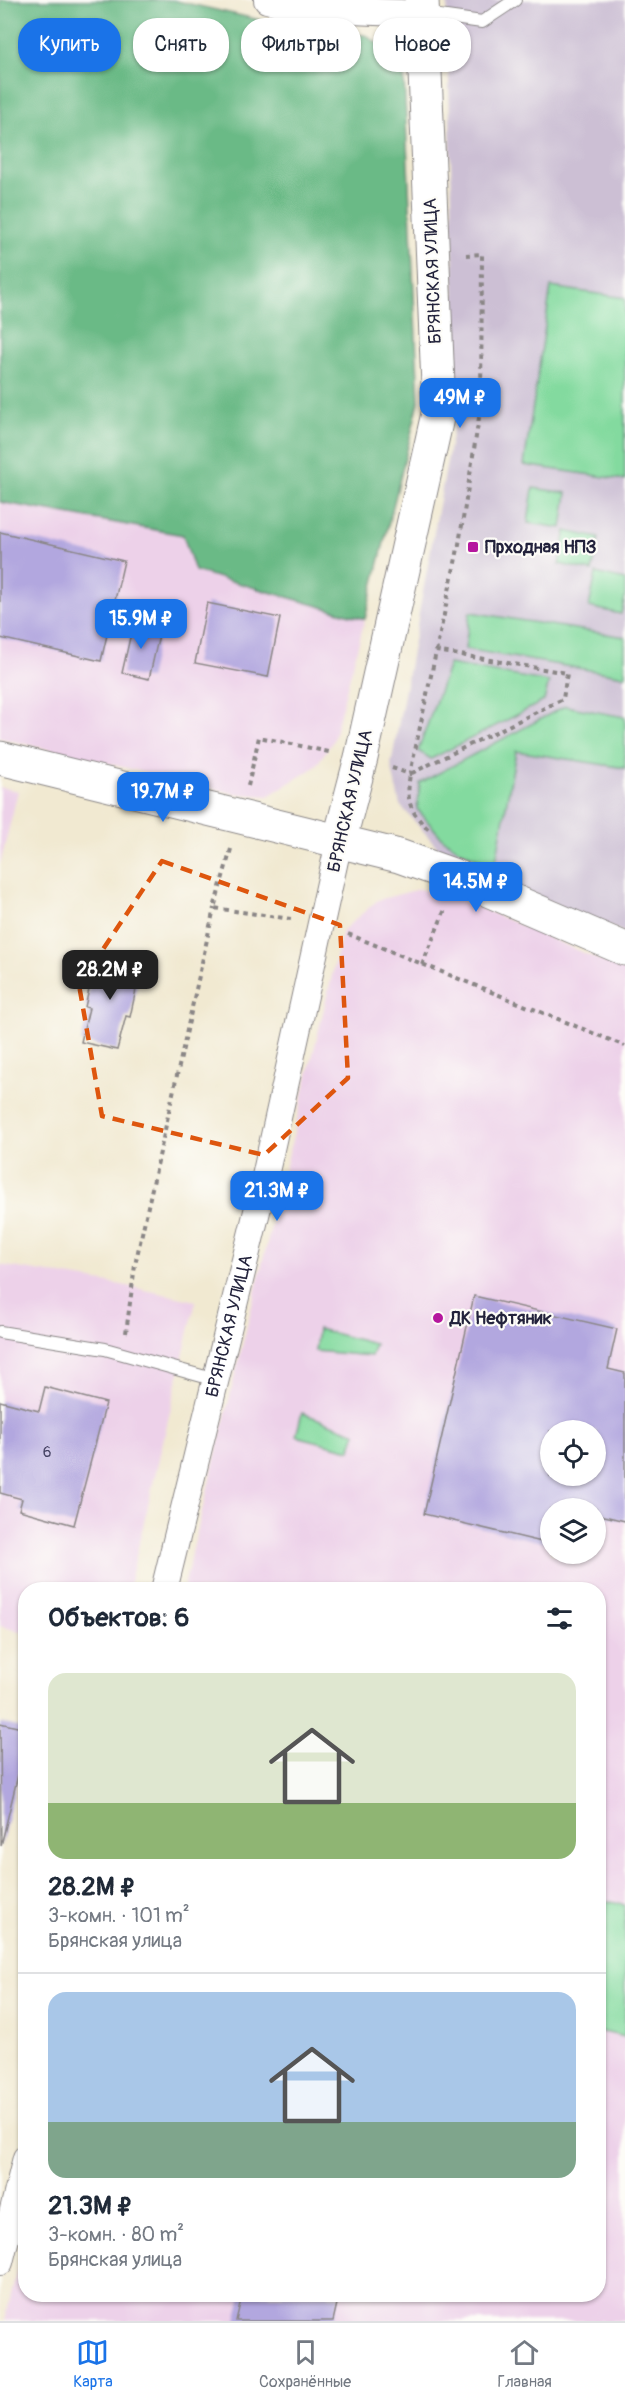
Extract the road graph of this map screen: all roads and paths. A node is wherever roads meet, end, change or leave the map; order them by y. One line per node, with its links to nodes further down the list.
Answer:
1 (267, 0): 3 (street)
2 (515, 0): 3 (lane)
3 (423, 7): 7 (street, БРЯНСКАЯ УЛИЦА)
4 (436, 651): 6 (path)
5 (0, 758): 7 (street)
6 (429, 831)
7 (339, 842): 8 (street); 14 (street, БРЯНСКАЯ УЛИЦА)
8 (458, 877): 10 (street); 11 (path)
9 (214, 908): 13 (path)
10 (625, 950)
11 (422, 964)
12 (0, 1332): 13 (lane)
13 (123, 1354): 14 (lane)
14 (216, 1380): 15 (street, БРЯНСКАЯ УЛИЦА)
15 (167, 1582)
16 (18, 2190): 17 (street)
17 (0, 2262)

